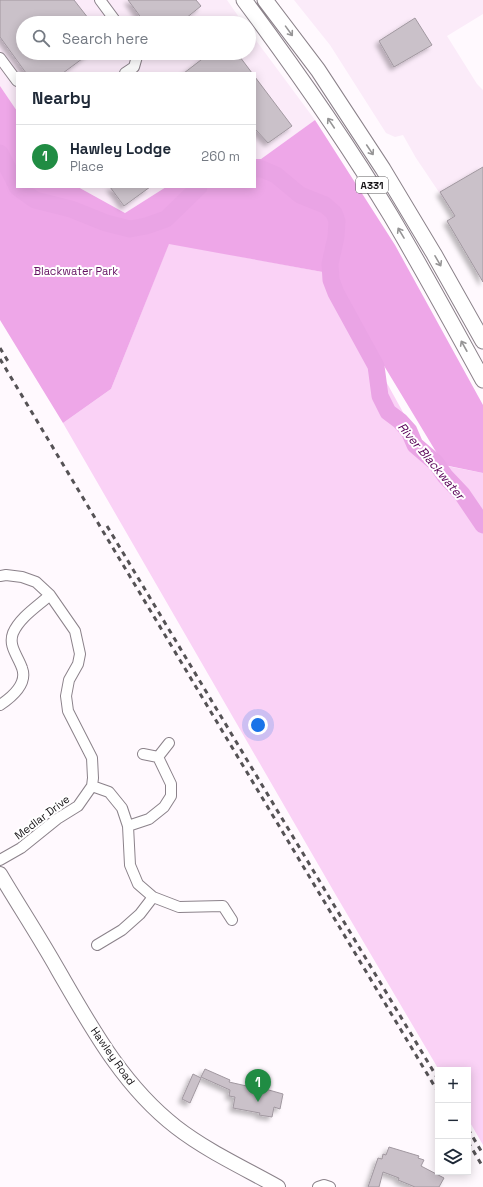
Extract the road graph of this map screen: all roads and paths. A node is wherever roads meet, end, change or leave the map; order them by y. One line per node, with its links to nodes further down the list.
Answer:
1 (100, 0): 4 (street)
2 (244, 0): 6 (main road, A331, one-way to 2)
3 (265, 0): 11 (main road, A331, one-way to 11)
4 (112, 16)
5 (256, 16): 12 (main road, A331, one-way to 5)
6 (256, 16)
7 (0, 58): 10 (street)
8 (136, 60): 9 (street)
9 (126, 72)
10 (16, 80)
11 (483, 341)
12 (483, 380)
13 (0, 576): 14 (street)
14 (50, 595): 15 (street); 19 (street)
15 (0, 705)
16 (169, 743): 18 (street)
17 (143, 754): 18 (street)
18 (158, 757): 20 (street)
19 (92, 786): 20 (street); 21 (street, Medlar Drive)
20 (128, 826): 23 (street)
21 (0, 860)
22 (0, 874): 26 (main road, Hawley Road)
23 (153, 897): 24 (street); 25 (street)
24 (232, 920)
25 (97, 945)
26 (278, 1187)
27 (318, 1187): 28 (street)
28 (330, 1187)

